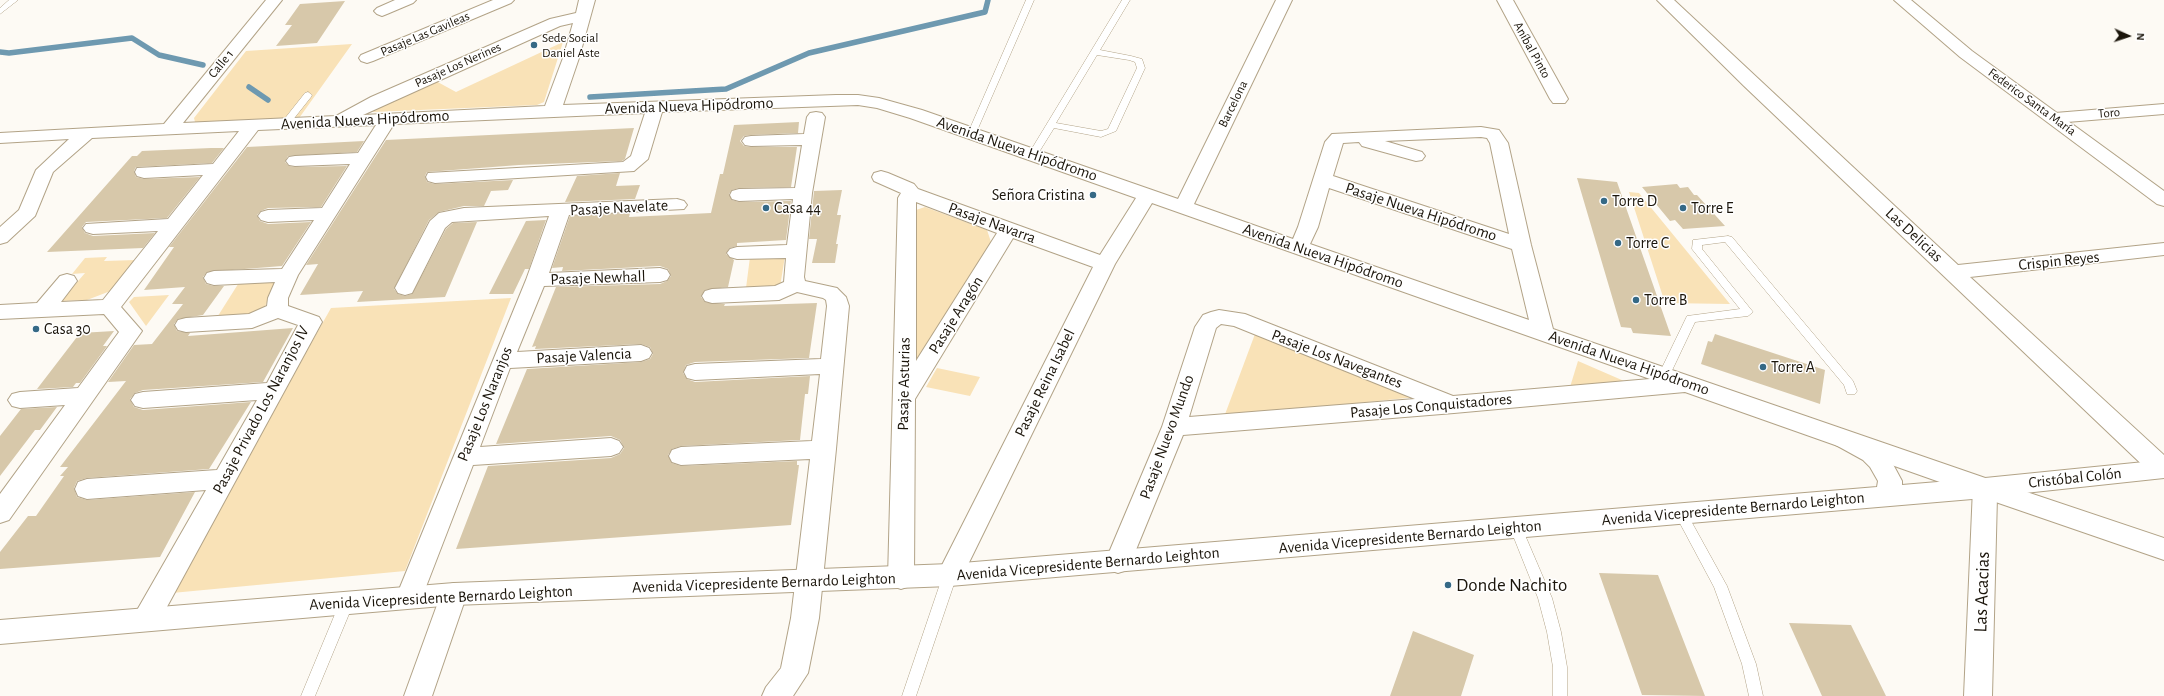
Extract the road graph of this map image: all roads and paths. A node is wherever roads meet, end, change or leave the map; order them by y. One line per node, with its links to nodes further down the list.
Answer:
1 (14, 0): 13 (lane)
2 (274, 0): 29 (street, Calle 1)
3 (408, 0): 12 (street)
4 (506, 0): 16 (street, Pasaje Las Gavileas)
5 (587, 0): 14 (street)
6 (1030, 0): 31 (lane)
7 (1126, 0): 15 (lane)
8 (1284, 0): 51 (street, Barcelona)
9 (1505, 0): 18 (street, Aníbal Pinto)
10 (1665, 0): 65 (street, Las Delicias)
11 (1902, 0): 24 (street, Federico Santa María)
12 (382, 11)
13 (0, 12)
14 (583, 16): 21 (street); 25 (street, Pasaje Los Nerines)
15 (1095, 52): 27 (lane); 27 (lane)
16 (367, 58)
17 (308, 95): 26 (lane)
18 (1559, 99)
19 (655, 108): 21 (street, Avenida Nueva Hipódromo); 31 (street, Avenida Nueva Hipódromo); 42 (street)
20 (2164, 109): 24 (street, Toro)
21 (552, 111): 23 (street, Avenida Nueva Hipódromo)
22 (816, 117): 34 (street)
23 (389, 118): 25 (street, Avenida Nueva Hipódromo); 38 (street, Pasaje Privado Los Naranjos IV)
24 (2055, 118): 49 (street, Federico Santa María)
25 (335, 122): 26 (street, Avenida Nueva Hipódromo)
26 (285, 124): 28 (street, Avenida Nueva Hipódromo)
27 (1051, 125): 36 (lane)
28 (252, 126): 29 (street, Avenida Nueva Hipódromo); 40 (street)
29 (169, 129): 30 (street, Avenida Nueva Hipódromo)
30 (87, 133): 33 (street, Avenida Nueva Hipódromo); 58 (street)
31 (972, 134): 36 (street, Avenida Nueva Hipódromo)
32 (1350, 136): 37 (street); 44 (street, Pasaje Nueva Hipódromo); 59 (street, Pasaje Nueva Hipódromo)
33 (0, 138)
34 (811, 139): 35 (street); 46 (street)
35 (751, 141)
36 (1033, 155): 48 (street, Avenida Nueva Hipódromo)
37 (1416, 156)
38 (364, 158): 39 (street); 53 (street, Pasaje Privado Los Naranjos IV)
39 (295, 161)
40 (218, 169): 41 (street); 55 (street)
41 (144, 172)
42 (435, 177)
43 (882, 177): 45 (street, Pasaje Navarra)
44 (1322, 180): 59 (street, Pasaje Nueva Hipódromo); 60 (street, Pasaje Nueva Hipódromo)
45 (911, 192): 57 (street, Pasaje Navarra); 90 (street, Pasaje Asturias)
46 (803, 193): 47 (street); 62 (street)
47 (738, 195)
48 (1147, 195): 51 (street, Avenida Nueva Hipódromo); 64 (street, Pasaje Reina Isabel)
49 (2164, 200)
50 (677, 205): 52 (street, Pasaje Navelate)
51 (1183, 207): 60 (street, Avenida Nueva Hipódromo)
52 (561, 210): 69 (street, Pasaje Los Naranjos); 72 (street, Pasaje Navelate)
53 (329, 213): 54 (street); 66 (street, Pasaje Privado Los Naranjos IV)
54 (268, 216)
55 (173, 225): 56 (street); 74 (street)
56 (93, 228)
57 (1008, 230): 64 (street, Pasaje Navarra); 90 (street, Pasaje Aragón)
58 (0, 238)
59 (1521, 245): 80 (street, Pasaje Nueva Hipódromo)
60 (1298, 248): 80 (street, Avenida Nueva Hipódromo)
61 (2164, 249): 65 (street, Crispin Reyes)
62 (796, 251): 63 (street); 71 (street)
63 (737, 253)
64 (1105, 264): 111 (street, Pasaje Reina Isabel)
65 (1953, 272): 100 (street, Las Delicias)
66 (288, 275): 68 (street); 76 (street, Pasaje Privado Los Naranjos IV)
67 (660, 275): 69 (street, Pasaje Newhall)
68 (214, 278)
69 (536, 280): 82 (street, Pasaje Los Naranjos)
70 (67, 281): 75 (street)
71 (794, 285): 73 (street); 83 (street)
72 (405, 288)
73 (712, 296)
74 (109, 307): 75 (street); 89 (street)
75 (43, 310): 77 (street)
76 (276, 310): 79 (street); 87 (street, Pasaje Privado Los Naranjos IV)
77 (0, 312)
78 (1219, 317): 93 (street, Pasaje Los Navegantes); 94 (street, Pasaje Nuevo Mundo)
79 (186, 325)
80 (1543, 333): 85 (street, Avenida Nueva Hipódromo)
81 (641, 353): 82 (street, Pasaje Valencia)
82 (502, 361): 99 (street, Pasaje Los Naranjos)
83 (831, 366): 84 (street); 97 (street)
84 (695, 372)
85 (1664, 376): 86 (street, Avenida Nueva Hipódromo); 88 (lane)
86 (1688, 384): 93 (street, Pasaje Los Conquistadores); 95 (street, Avenida Nueva Hipódromo)
87 (274, 391): 92 (street); 101 (street, Pasaje Privado Los Naranjos IV)
88 (1851, 391)
89 (84, 396): 91 (street); 102 (street)
90 (904, 399): 112 (street, Pasaje Asturias)
91 (20, 400)
92 (143, 400)
93 (1454, 404): 94 (street, Pasaje Los Conquistadores)
94 (1174, 428): 110 (street, Pasaje Nuevo Mundo)
95 (1842, 438): 103 (street, Avenida Nueva Hipódromo); 105 (street)
96 (611, 447): 99 (street)
97 (824, 449): 98 (street); 113 (street)
98 (681, 456)
99 (464, 457): 115 (street, Pasaje Los Naranjos)
100 (2164, 469): 103 (street, Cristóbal Colón)
101 (225, 479): 104 (street); 117 (street, Pasaje Privado Los Naranjos IV)
102 (10, 486): 106 (street)
103 (1985, 488): 105 (street, Avenida Vicepresidente Bernardo Leighton); 109 (street, Avenida Vicepresidente Bernardo Leighton); 125 (street, Las Acacias)
104 (87, 489)
105 (1888, 496): 107 (street, Avenida Vicepresidente Bernardo Leighton)
106 (0, 513)
107 (1681, 514): 108 (street, Avenida Vicepresidente Bernardo Leighton); 124 (lane)
108 (1516, 528): 110 (street, Avenida Vicepresidente Bernardo Leighton); 123 (lane)
109 (2164, 549)
110 (1118, 562): 111 (street, Avenida Vicepresidente Bernardo Leighton)
111 (950, 575): 112 (street, Avenida Vicepresidente Bernardo Leighton); 122 (lane)
112 (901, 578): 113 (street, Avenida Vicepresidente Bernardo Leighton)
113 (810, 580): 114 (street, Avenida Vicepresidente Bernardo Leighton); 121 (street)
114 (454, 594): 115 (street, Avenida Vicepresidente Bernardo Leighton); 120 (street)
115 (409, 597): 116 (street, Avenida Vicepresidente Bernardo Leighton)
116 (347, 602): 117 (street, Avenida Vicepresidente Bernardo Leighton); 119 (lane)
117 (146, 619): 118 (street, Avenida Vicepresidente Bernardo Leighton)
118 (0, 632)
119 (308, 696)
120 (418, 696)
121 (776, 696)
122 (910, 696)
123 (1560, 696)
124 (1756, 696)
125 (1978, 696)

